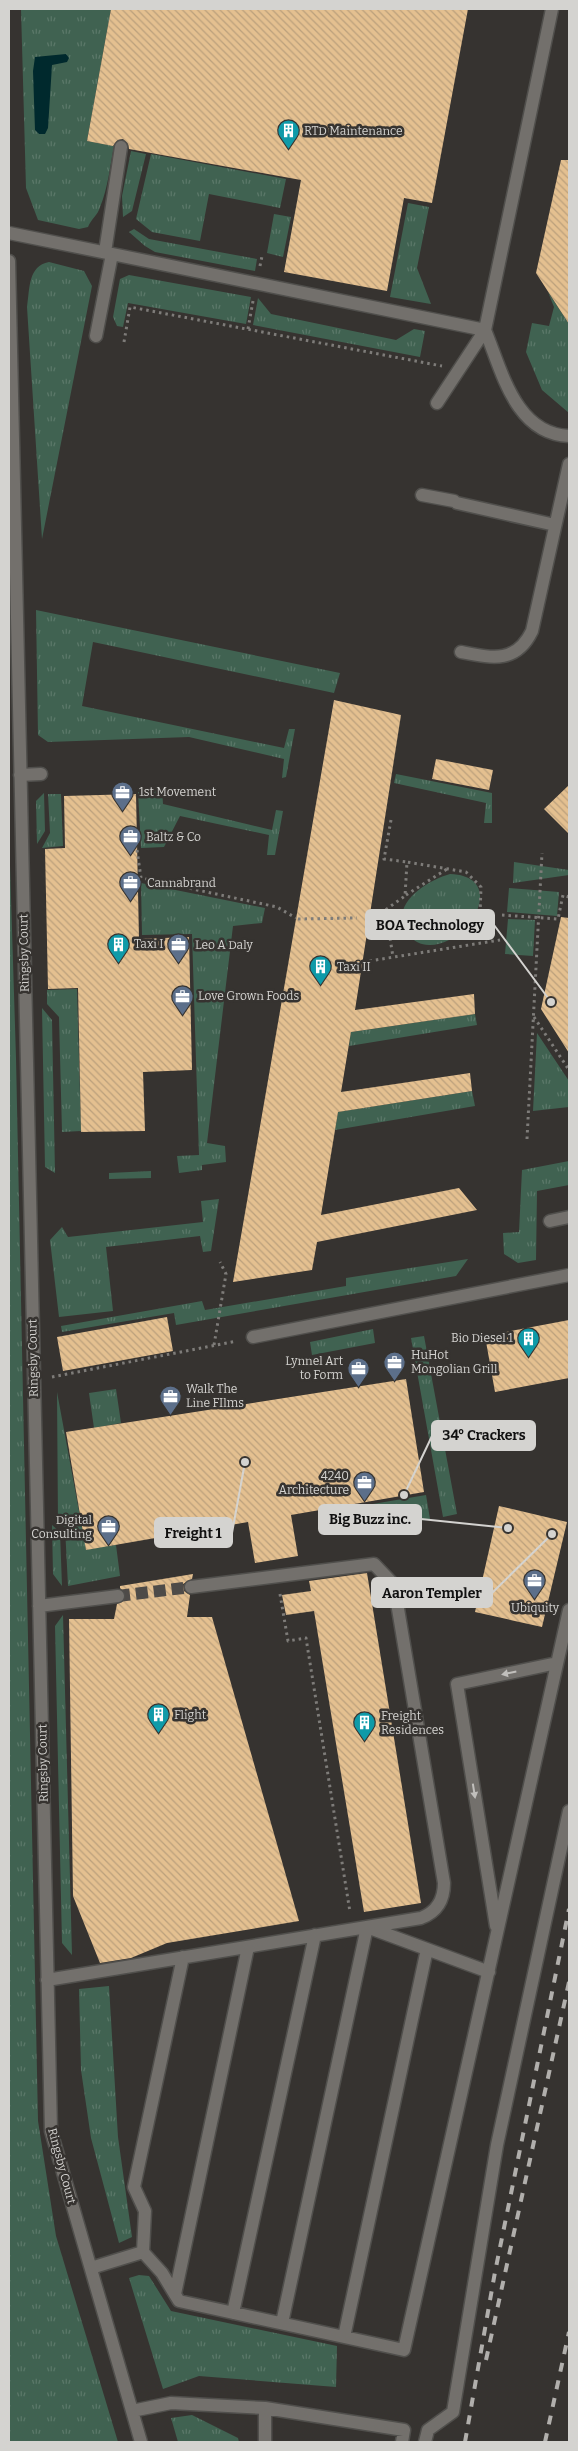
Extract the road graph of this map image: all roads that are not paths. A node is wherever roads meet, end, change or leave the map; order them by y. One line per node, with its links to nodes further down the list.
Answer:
1 (552, 9): 6 (street)
2 (121, 147): 4 (street)
3 (9, 233): 4 (street)
4 (109, 253): 6 (street); 7 (street)
5 (9, 261): 15 (street, Ringsby Court)
6 (486, 330): 8 (street); 9 (street)
7 (96, 336)
8 (437, 403)
9 (569, 436)
10 (569, 464): 12 (street)
11 (422, 495): 12 (street)
12 (556, 525): 13 (street)
13 (462, 652)
14 (41, 774): 15 (street)
15 (20, 775): 22 (street, Ringsby Court)
16 (569, 1217): 17 (street)
17 (550, 1221)
18 (569, 1274): 19 (street)
19 (253, 1337)
20 (191, 1587): 26 (street)
21 (118, 1596): 22 (street)
22 (39, 1606): 33 (street, Ringsby Court)
23 (569, 1610): 24 (street)
24 (557, 1663): 27 (street); 27 (street, one-way to 27)
25 (569, 1811): 45 (street)
26 (367, 1927): 28 (street); 30 (street); 38 (street)
27 (497, 1934): 32 (street)
28 (315, 1935): 29 (street); 37 (street)
29 (248, 1947): 31 (street); 36 (street)
30 (427, 1949): 32 (street); 39 (street)
31 (183, 1958): 33 (street); 34 (street)
32 (489, 1972): 39 (street)
33 (47, 1980): 35 (street, Ringsby Court)
34 (143, 2252): 35 (street); 36 (street)
35 (91, 2268): 41 (street, Ringsby Court)
36 (175, 2294): 37 (street)
37 (233, 2313): 38 (street)
38 (282, 2323): 39 (street)
39 (344, 2337)
40 (265, 2408): 41 (street); 43 (street); 44 (street)
41 (132, 2411): 42 (street, Ringsby Court)
42 (141, 2442)
43 (265, 2442)
44 (402, 2442)
45 (425, 2442)

